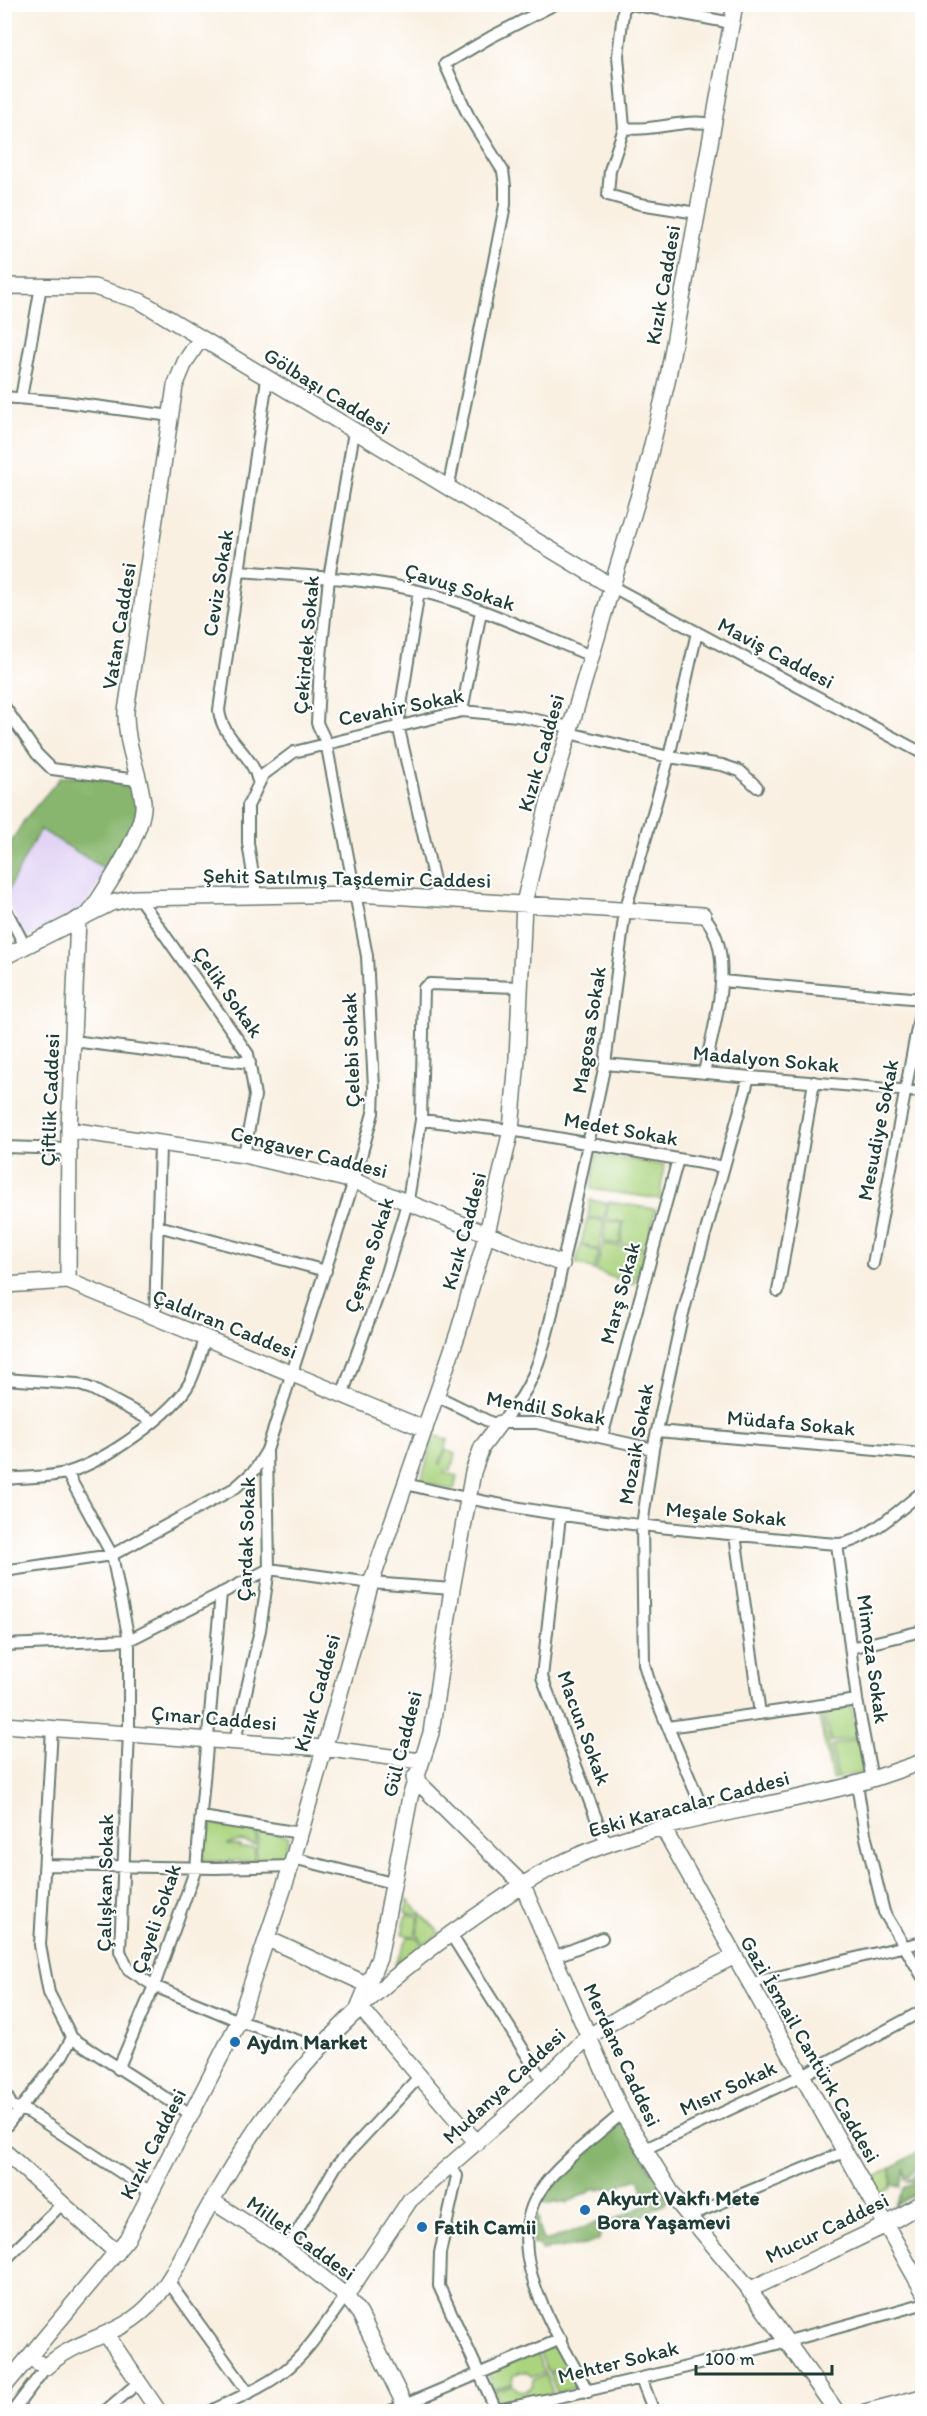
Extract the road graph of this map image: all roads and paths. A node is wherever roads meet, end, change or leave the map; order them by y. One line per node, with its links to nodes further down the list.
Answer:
1 (555, 4): 17 (street)
2 (624, 4): 7 (street)
3 (631, 4): 5 (street)
4 (735, 4): 5 (street, Kızık Caddesi)
5 (732, 23): 6 (street, Kızık Caddesi)
6 (714, 124): 7 (street); 8 (street, Kızık Caddesi)
7 (624, 128): 8 (street)
8 (697, 213): 20 (street, Kızık Caddesi)
9 (4, 286): 10 (street, Gölbaşı Caddesi)
10 (41, 286): 11 (street, Gölbaşı Caddesi); 14 (street)
11 (201, 338): 12 (street, Gölbaşı Caddesi); 15 (street, Vatan Caddesi)
12 (267, 379): 16 (street, Gölbaşı Caddesi); 18 (street, Ceviz Sokak)
13 (4, 397): 14 (street)
14 (21, 398): 15 (street)
15 (171, 416): 32 (street, Vatan Caddesi)
16 (354, 432): 17 (street, Gölbaşı Caddesi); 19 (street, Çekirdek Sokak)
17 (448, 489): 20 (street, Gölbaşı Caddesi)
18 (240, 571): 19 (street, Çavuş Sokak); 33 (street, Ceviz Sokak)
19 (329, 579): 21 (street, Çavuş Sokak); 29 (street, Çekirdek Sokak)
20 (611, 586): 23 (street, Maviş Caddesi); 24 (street, Kızık Caddesi)
21 (419, 591): 22 (street, Çavuş Sokak); 27 (street)
22 (481, 611): 24 (street, Çavuş Sokak); 26 (street)
23 (697, 632): 30 (street, Maviş Caddesi); 31 (street, Magosa Sokak)
24 (591, 656): 28 (street, Kızık Caddesi)
25 (4, 706): 32 (street)
26 (462, 711): 27 (street, Cevahir Sokak); 28 (street, Cevahir Sokak)
27 (398, 725): 29 (street, Cevahir Sokak); 38 (street)
28 (569, 730): 31 (street, Cevahir Sokak); 39 (street, Kızık Caddesi)
29 (326, 742): 33 (street, Cevahir Sokak); 36 (street, Çekirdek Sokak)
30 (922, 753)
31 (669, 757): 34 (street, Cevahir Sokak); 41 (street, Magosa Sokak)
32 (137, 780): 43 (street, Vatan Caddesi)
33 (258, 781): 35 (street)
34 (757, 787)
35 (256, 894): 36 (street, Şehit Satılmış Taşdemir Caddesi); 37 (street, Şehit Satılmış Taşdemir Caddesi)
36 (357, 894): 38 (street, Şehit Satılmış Taşdemir Caddesi); 67 (street, Çelebi Sokak)
37 (140, 898): 43 (street, Şehit Satılmış Taşdemir Caddesi); 50 (street, Çelik Sokak)
38 (438, 898): 39 (street, Şehit Satılmış Taşdemir Caddesi)
39 (524, 903): 41 (street, Şehit Satılmış Taşdemir Caddesi); 47 (street, Kızık Caddesi)
40 (4, 906): 44 (street)
41 (625, 911): 42 (street, Şehit Satılmış Taşdemir Caddesi); 51 (street, Magosa Sokak)
42 (703, 915): 46 (street)
43 (83, 916): 44 (street, Şehit Satılmış Taşdemir Caddesi); 49 (street, Çiftlik Caddesi)
44 (25, 946): 45 (street, Şehit Satılmış Taşdemir Caddesi)
45 (4, 957)
46 (722, 981): 48 (street); 52 (street)
47 (520, 987): 57 (street, Çeşme Sokak); 59 (street, Kızık Caddesi)
48 (922, 1001): 55 (street, Mesudiye Sokak)
49 (73, 1041): 50 (street); 58 (street, Çiftlik Caddesi)
50 (250, 1063): 64 (street, Çelik Sokak)
51 (605, 1064): 52 (street, Madalyon Sokak); 61 (street, Magosa Sokak)
52 (704, 1073): 53 (street, Madalyon Sokak)
53 (749, 1077): 54 (street, Madalyon Sokak); 66 (street, Mozaik Sokak)
54 (814, 1083): 55 (street, Madalyon Sokak); 76 (street)
55 (905, 1091): 56 (street, Madalyon Sokak); 72 (street, Mesudiye Sokak)
56 (922, 1092)
57 (421, 1120): 59 (street, Medet Sokak); 68 (street, Çeşme Sokak)
58 (69, 1130): 60 (street, Cengaver Caddesi); 63 (street, Çiftlik Caddesi)
59 (511, 1130): 61 (street, Medet Sokak); 70 (street, Kızık Caddesi)
60 (160, 1144): 64 (street, Cengaver Caddesi); 69 (street)
61 (589, 1144): 65 (street, Medet Sokak); 71 (street, Magosa Sokak)
62 (4, 1147): 63 (street)
63 (69, 1149): 74 (street, Çiftlik Caddesi)
64 (244, 1155): 67 (street, Cengaver Caddesi)
65 (678, 1159): 66 (street, Medet Sokak); 87 (street, Marş Sokak)
66 (724, 1167): 86 (street, Mozaik Sokak)
67 (354, 1180): 68 (street, Cengaver Caddesi); 73 (street, Çelebi Sokak)
68 (408, 1200): 70 (street, Cengaver Caddesi); 81 (street, Çeşme Sokak)
69 (158, 1226): 73 (street); 77 (street)
70 (487, 1233): 71 (street, Cengaver Caddesi); 82 (street, Kızık Caddesi)
71 (562, 1264): 84 (street, Magosa Sokak)
72 (873, 1264)
73 (326, 1271): 79 (street, Çelebi Sokak)
74 (68, 1281): 75 (street, Çaldıran Caddesi); 77 (street, Çaldıran Caddesi)
75 (4, 1285)
76 (778, 1291)
77 (155, 1317): 78 (street, Çaldıran Caddesi)
78 (205, 1338): 79 (street, Çaldıran Caddesi); 83 (street)
79 (293, 1375): 81 (street, Çaldıran Caddesi); 89 (street, Çardak Sokak)
80 (4, 1379): 83 (street)
81 (342, 1395): 85 (street, Çaldıran Caddesi)
82 (437, 1396): 84 (street, Mendil Sokak); 85 (street, Kızık Caddesi)
83 (152, 1421): 91 (street)
84 (500, 1423): 87 (street, Mendil Sokak); 95 (street, Gül Caddesi)
85 (425, 1429): 93 (street, Kızık Caddesi)
86 (657, 1431): 88 (street, Mozaik Sokak); 90 (street, Müdafa Sokak)
87 (602, 1437): 88 (street, Mendil Sokak)
88 (653, 1449): 97 (street, Mozaik Sokak)
89 (267, 1450): 100 (street); 101 (street, Çardak Sokak)
90 (922, 1454)
91 (68, 1473): 92 (street); 100 (street, Çalışkan Sokak)
92 (4, 1479)
93 (406, 1484): 95 (street, Meşale Sokak); 103 (street, Kızık Caddesi)
94 (922, 1492): 99 (street, Meşale Sokak)
95 (467, 1499): 96 (street, Meşale Sokak); 104 (street, Gül Caddesi)
96 (560, 1516): 97 (street, Meşale Sokak); 127 (street, Macun Sokak)
97 (642, 1526): 98 (street, Meşale Sokak); 113 (street, Mozaik Sokak)
98 (735, 1535): 99 (street, Meşale Sokak); 111 (street)
99 (837, 1544): 109 (street, Mimoza Sokak)
100 (112, 1555): 102 (street); 107 (street, Çalışkan Sokak)
101 (268, 1569): 103 (street); 105 (street); 117 (street, Çardak Sokak)
102 (4, 1571)
103 (371, 1583): 104 (street); 118 (street, Kızık Caddesi)
104 (452, 1589): 119 (street, Gül Caddesi)
105 (221, 1593): 107 (street); 116 (street, Çayeli Sokak)
106 (922, 1631): 109 (street)
107 (129, 1640): 108 (street); 115 (street, Çalışkan Sokak)
108 (4, 1645)
109 (850, 1648): 110 (street, Mimoza Sokak)
110 (857, 1700): 111 (street); 122 (street, Mimoza Sokak)
111 (760, 1714): 113 (street)
112 (4, 1725): 114 (street, Çınar Caddesi)
113 (668, 1727): 124 (street, Mozaik Sokak)
114 (52, 1728): 115 (street, Çınar Caddesi); 129 (street)
115 (129, 1732): 116 (street, Çınar Caddesi); 130 (street, Çalışkan Sokak)
116 (210, 1739): 117 (street, Çınar Caddesi); 123 (street, Çayeli Sokak)
117 (235, 1741): 118 (street, Çınar Caddesi)
118 (323, 1748): 119 (street, Çınar Caddesi); 126 (street, Kızık Caddesi)
119 (420, 1761): 121 (street, Gül Caddesi)
120 (922, 1762): 122 (street, Eski Karacalar Caddesi)
121 (414, 1778): 132 (street, Gül Caddesi); 133 (street, Merdane Caddesi)
122 (865, 1781): 124 (street, Eski Karacalar Caddesi); 138 (street, Mimoza Sokak)
123 (202, 1817): 126 (street); 131 (street, Çayeli Sokak)
124 (706, 1817): 125 (street, Eski Karacalar Caddesi)
125 (663, 1828): 127 (street, Eski Karacalar Caddesi); 140 (street, Gazi İsmail Cantürk Caddesi)
126 (300, 1833): 128 (street, Kızık Caddesi)
127 (606, 1844): 133 (street, Eski Karacalar Caddesi)
128 (292, 1862): 131 (street); 132 (street); 136 (street, Kızık Caddesi)
129 (45, 1865): 130 (street); 149 (street)
130 (123, 1867): 131 (street); 143 (street, Çalışkan Sokak)
131 (196, 1868): 143 (street, Çayeli Sokak)
132 (392, 1883): 144 (street, Gül Caddesi)
133 (522, 1884): 134 (street, Eski Karacalar Caddesi); 139 (street, Merdane Caddesi)
134 (450, 1934): 144 (street, Eski Karacalar Caddesi); 154 (street)
135 (602, 1938): 139 (street)
136 (268, 1939): 144 (street); 147 (street, Kızık Caddesi)
137 (922, 1942): 138 (street)
138 (903, 1945): 141 (street, Mimoza Sokak); 142 (street)
139 (554, 1957): 148 (street, Merdane Caddesi)
140 (733, 1957): 142 (street, Gazi İsmail Cantürk Caddesi); 148 (street, Mudanya Caddesi)
141 (922, 1976)
142 (748, 1984): 152 (street, Gazi İsmail Cantürk Caddesi)
143 (154, 1986): 147 (street, Çalışkan Sokak); 151 (street, Çayeli Sokak)
144 (374, 1987): 145 (street, Eski Karacalar Caddesi)
145 (359, 2006): 150 (street, Eski Karacalar Caddesi); 153 (street)
146 (922, 2011): 152 (street, Mısır Sokak)
147 (239, 2021): 150 (street, Çalışkan Sokak); 158 (street, Kızık Caddesi)
148 (588, 2037): 154 (street, Mudanya Caddesi); 157 (street, Merdane Caddesi)
149 (72, 2038): 151 (street); 156 (street)
150 (320, 2048): 166 (street, Eski Karacalar Caddesi)
151 (118, 2069): 158 (street)
152 (801, 2076): 161 (street, Mısır Sokak); 163 (street, Gazi İsmail Cantürk Caddesi)
153 (419, 2077): 160 (street); 171 (street)
154 (543, 2081): 160 (street, Mudanya Caddesi)
155 (4, 2091): 156 (street)
156 (21, 2110): 159 (street); 165 (street)
157 (622, 2113): 161 (street, Merdane Caddesi); 180 (street)
158 (192, 2115): 165 (street, Kızık Caddesi)
159 (4, 2129)
160 (477, 2143): 164 (street, Mudanya Caddesi)
161 (645, 2149): 169 (street, Merdane Caddesi)
162 (4, 2151): 167 (street)
163 (844, 2152): 169 (street); 170 (street, Gazi İsmail Cantürk Caddesi)
164 (450, 2165): 177 (street, Mudanya Caddesi); 184 (street)
165 (153, 2193): 172 (street, Kızık Caddesi)
166 (212, 2201): 171 (street, Millet Caddesi); 174 (street, Eski Karacalar Caddesi)
167 (63, 2203): 172 (street); 173 (street)
168 (922, 2204): 170 (street, Mucur Caddesi)
169 (689, 2216): 176 (street, Merdane Caddesi)
170 (886, 2224): 175 (street, Gazi İsmail Cantürk Caddesi); 176 (street, Mucur Caddesi)
171 (287, 2249): 177 (street, Millet Caddesi)
172 (117, 2253): 182 (street, Kızık Caddesi)
173 (4, 2261)
174 (168, 2281): 179 (street, Eski Karacalar Caddesi); 188 (street)
175 (922, 2289)
176 (749, 2290): 181 (street, Merdane Caddesi)
177 (346, 2296): 188 (street); 191 (street, Millet Caddesi)
178 (922, 2304): 181 (street, Mehter Sokak)
179 (106, 2334): 183 (street, Eski Karacalar Caddesi); 186 (street)
180 (561, 2339): 184 (street); 189 (street)
181 (788, 2342): 185 (street, Mehter Sokak); 199 (street, Merdane Caddesi)
182 (30, 2358): 183 (street); 187 (street, Kızık Caddesi)
183 (46, 2367): 193 (street)
184 (481, 2371): 191 (street); 192 (street)
185 (640, 2378): 189 (street, Mehter Sokak); 198 (street)
186 (140, 2381): 194 (street); 195 (street)
187 (4, 2387)
188 (248, 2392): 196 (street)
189 (588, 2392): 192 (street, Mehter Sokak)
190 (922, 2397): 200 (street)
191 (406, 2407): 197 (street)
192 (497, 2411)
193 (12, 2412)
194 (104, 2412)
195 (159, 2412)
196 (209, 2412)
197 (388, 2412)
198 (654, 2412)
199 (837, 2412)
200 (865, 2412)

